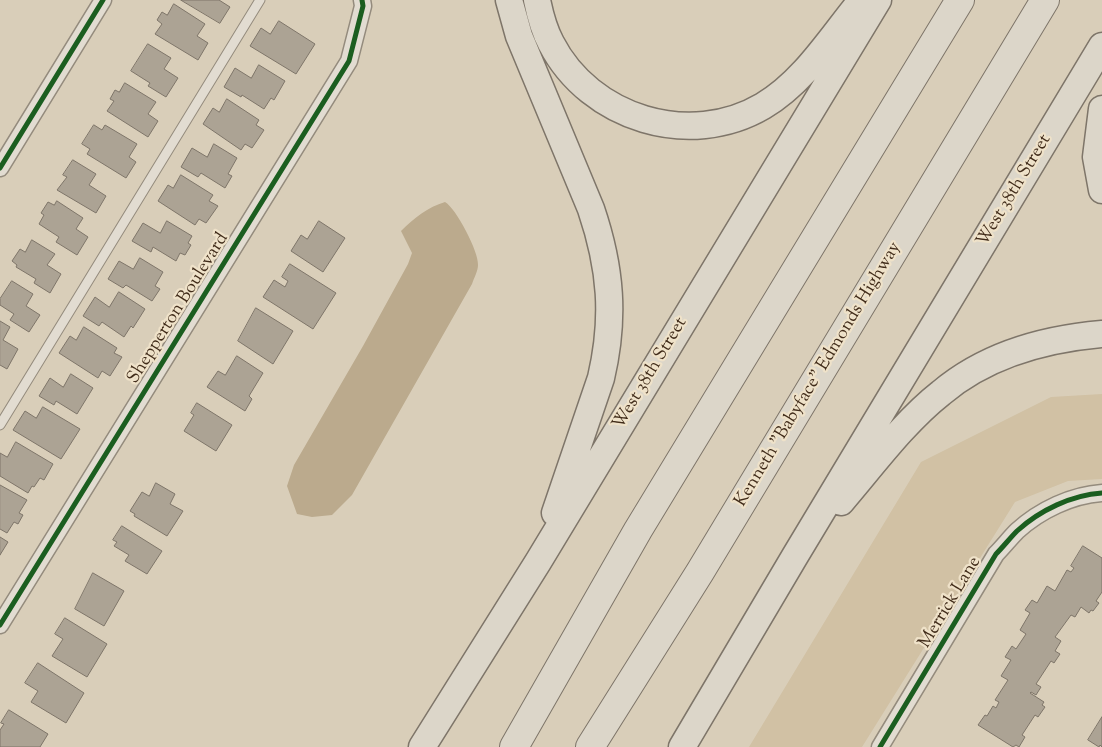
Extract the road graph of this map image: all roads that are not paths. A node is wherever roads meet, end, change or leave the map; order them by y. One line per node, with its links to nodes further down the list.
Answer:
1 (102, 0): 12 (street)
2 (260, 0): 15 (lane)
3 (362, 0): 19 (street, Shepperton Boulevard)
4 (509, 0): 18 (main road)
5 (537, 0): 6 (main road)
6 (862, 0)
7 (878, 0): 18 (main road, West 38th Street)
8 (960, 0): 21 (highway)
9 (1045, 0): 22 (highway, Kenneth "Babyface" Edmonds Highway)
10 (1102, 46): 17 (main road, West 38th Street)
11 (1102, 109): 13 (main road)
12 (0, 168)
13 (1102, 190)
14 (1102, 334): 17 (main road)
15 (0, 425)
16 (1102, 493): 24 (street, Merrick Lane)
17 (795, 556): 23 (main road, West 38th Street)
18 (538, 562): 20 (main road, West 38th Street)
19 (0, 625)
20 (422, 747)
21 (514, 747)
22 (590, 747)
23 (682, 747)
24 (880, 747)

